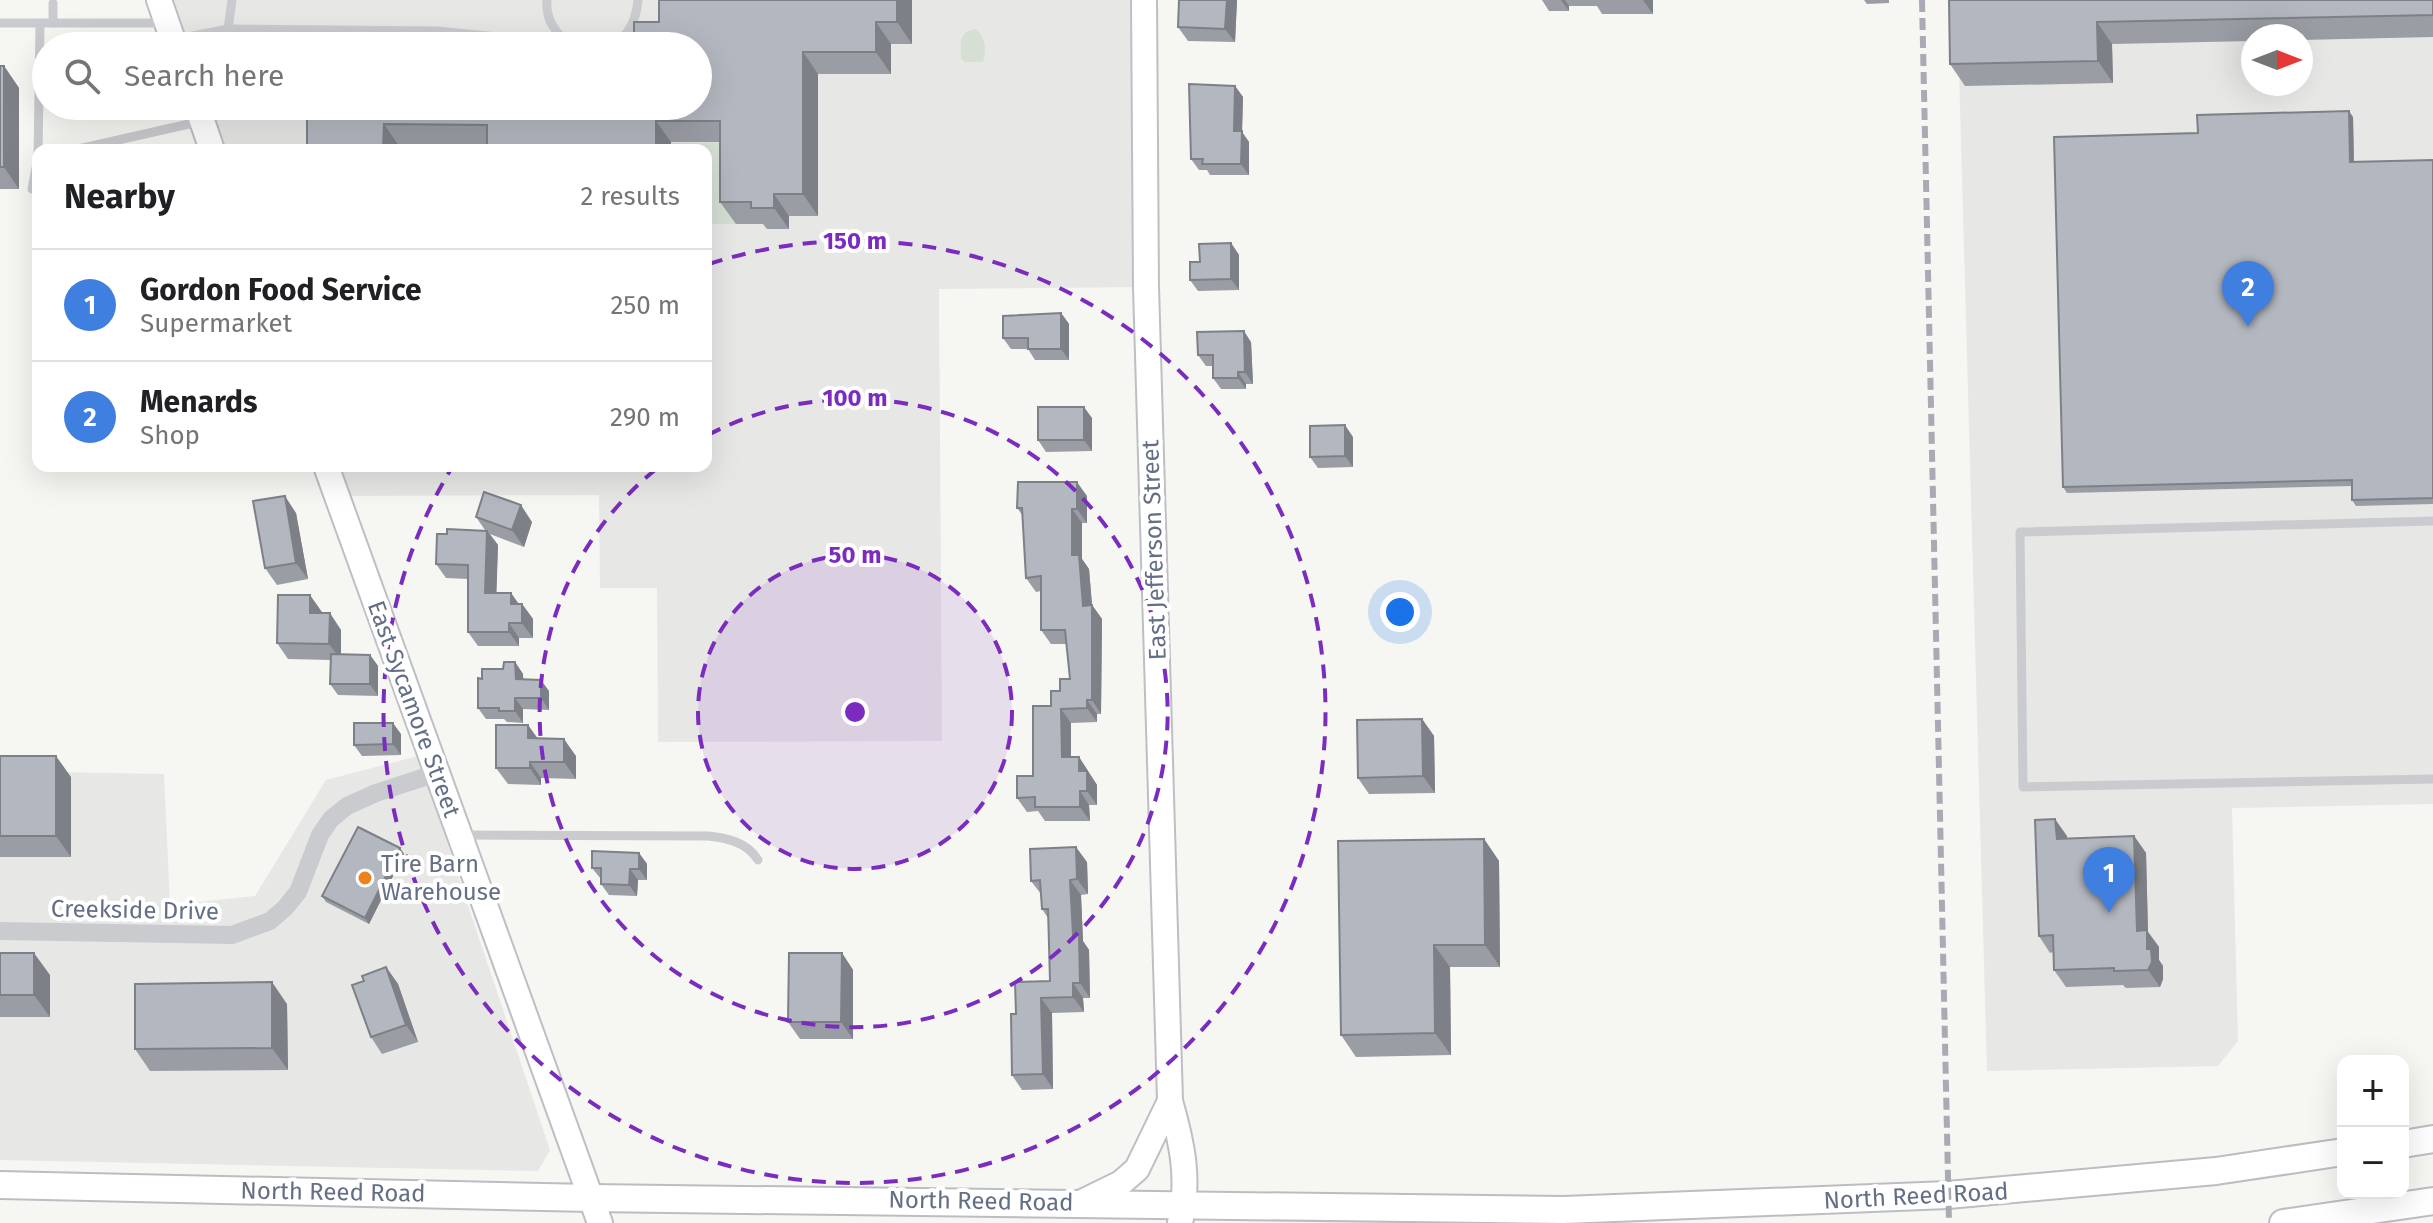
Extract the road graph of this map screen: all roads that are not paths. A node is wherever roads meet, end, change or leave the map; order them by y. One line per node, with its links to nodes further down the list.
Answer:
1 (232, 0): 10 (lane)
2 (547, 0): 13 (lane)
3 (638, 0): 14 (lane)
4 (1144, 0): 28 (street, East Jefferson Street)
5 (53, 3): 8 (lane)
6 (0, 23): 7 (lane)
7 (40, 23): 8 (lane); 11 (lane)
8 (53, 23): 9 (lane)
9 (168, 27): 10 (lane)
10 (228, 29): 12 (lane)
11 (40, 32)
12 (448, 32)
13 (556, 32)
14 (628, 32)
15 (39, 120): 18 (lane)
16 (178, 120): 19 (lane)
17 (201, 120): 20 (street)
18 (38, 144)
19 (95, 144)
20 (210, 144)
21 (328, 472): 23 (street, East Sycamore Street)
22 (2433, 521): 24 (lane)
23 (437, 773): 25 (street, East Sycamore Street); 27 (street, Creekside Drive)
24 (2433, 779)
25 (459, 835): 26 (lane); 33 (street, East Sycamore Street)
26 (758, 860)
27 (0, 931)
28 (1170, 1101): 35 (street, East Jefferson Street); 36 (street, East Jefferson Street)
29 (2433, 1139): 30 (main road)
30 (2409, 1143)
31 (2337, 1153): 36 (main road, North Reed Road)
32 (0, 1185): 33 (main road, North Reed Road)
33 (591, 1198): 35 (main road, North Reed Road); 37 (street, East Sycamore Street)
34 (2433, 1201): 38 (main road)
35 (1082, 1202): 36 (main road, North Reed Road)
36 (1182, 1214)
37 (600, 1223)
38 (2283, 1223)

